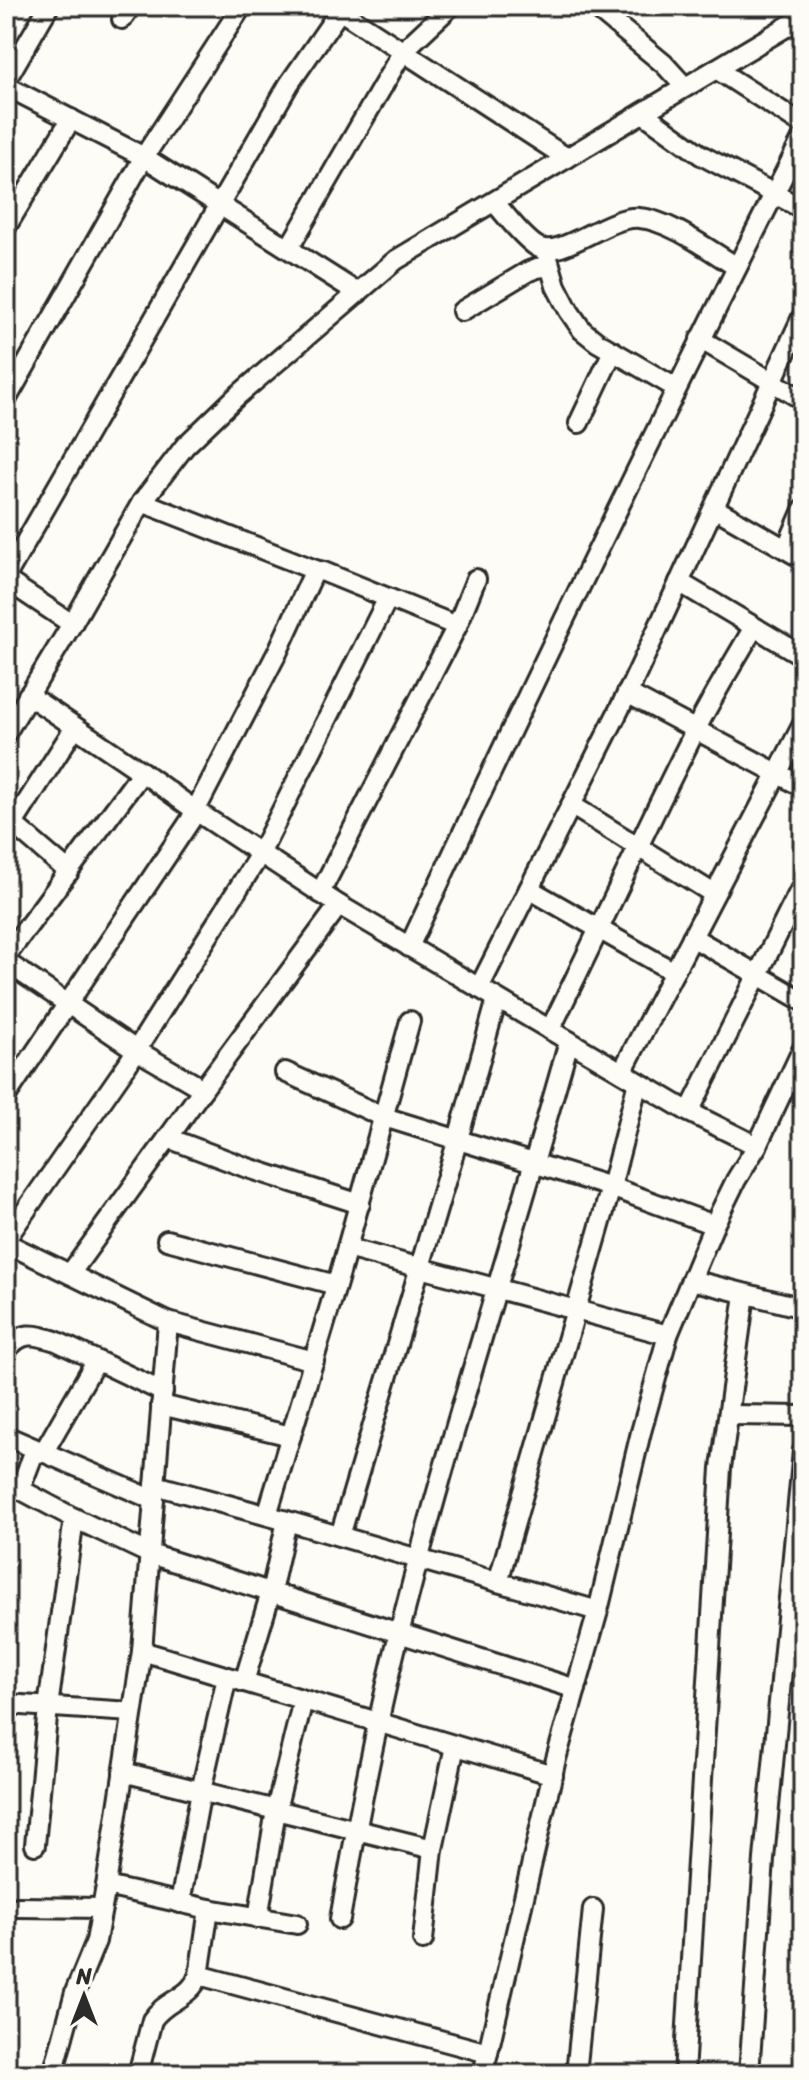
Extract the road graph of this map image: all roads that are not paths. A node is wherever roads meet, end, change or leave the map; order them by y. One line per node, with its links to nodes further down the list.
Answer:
1 (49, 6): 9 (street)
2 (242, 6): 15 (street)
3 (451, 6): 7 (street)
4 (594, 6): 10 (street)
5 (339, 7): 7 (street); 19 (street)
6 (800, 22): 8 (street)
7 (403, 51): 16 (street); 22 (street)
8 (716, 69): 10 (street); 13 (street)
9 (6, 83): 12 (street)
10 (685, 87): 11 (street)
11 (643, 113): 16 (street); 17 (street)
12 (71, 119): 15 (street); 21 (street)
13 (803, 125)
14 (803, 137): 17 (street)
15 (144, 157): 19 (street); 32 (street)
16 (567, 158): 18 (street)
17 (774, 194): 20 (street); 24 (street)
18 (494, 202): 23 (street); 25 (street)
19 (220, 204): 22 (street); 41 (street)
20 (803, 209)
21 (6, 227)
22 (289, 248): 25 (street)
23 (548, 259): 24 (street); 26 (street); 29 (street)
24 (737, 267): 28 (street)
25 (358, 293): 35 (street)
26 (462, 311)
27 (803, 315): 30 (street)
28 (700, 339): 30 (street); 31 (street)
29 (613, 351): 31 (street); 34 (street)
30 (772, 382): 33 (street); 36 (street)
31 (676, 388): 71 (street)
32 (6, 400)
33 (803, 400)
34 (579, 423)
35 (142, 502): 40 (street); 45 (street)
36 (714, 508): 38 (street); 43 (street)
37 (803, 510): 38 (street)
38 (786, 549): 39 (street)
39 (803, 559)
40 (315, 570): 44 (street); 59 (street)
41 (6, 578): 45 (street)
42 (476, 579): 46 (street)
43 (679, 582): 47 (street); 49 (street)
44 (388, 598): 46 (street); 62 (street)
45 (72, 624): 50 (street)
46 (457, 626): 66 (street)
47 (754, 627): 48 (street); 53 (street)
48 (803, 656)
49 (627, 693): 53 (street); 58 (street)
50 (28, 695): 52 (street); 54 (street)
51 (803, 724): 56 (street)
52 (75, 727): 55 (street); 60 (street)
53 (695, 730): 56 (street); 61 (street)
54 (6, 733)
55 (142, 772): 59 (street); 63 (street)
56 (776, 773): 57 (street); 67 (street)
57 (803, 787)
58 (571, 805): 61 (street); 65 (street)
59 (196, 811): 62 (street); 78 (street)
60 (9, 826): 63 (street)
61 (637, 846): 67 (street); 69 (street)
62 (260, 854): 66 (street); 83 (street)
63 (69, 872): 72 (street)
64 (803, 884): 74 (street)
65 (529, 889): 69 (street); 75 (street)
66 (320, 893): 68 (street)
67 (714, 894): 70 (street)
68 (339, 905): 71 (street); 86 (street)
69 (600, 930): 73 (street); 80 (street)
70 (692, 937): 73 (street); 74 (street)
71 (409, 947): 75 (street)
72 (6, 959): 78 (street)
73 (674, 972): 85 (street)
74 (758, 974): 77 (street); 88 (street)
75 (479, 988): 76 (street)
76 (497, 999): 80 (street); 91 (street)
77 (803, 1001)
78 (69, 1004): 83 (street); 87 (street)
79 (410, 1021): 89 (street)
80 (550, 1030): 81 (street)
81 (569, 1041): 85 (street); 93 (street)
82 (803, 1048): 92 (street)
83 (136, 1050): 86 (street); 98 (street)
84 (285, 1072): 89 (street)
85 (630, 1077): 88 (street); 94 (street)
86 (203, 1089): 90 (street)
87 (6, 1096)
88 (689, 1112): 92 (street)
89 (384, 1117): 91 (street); 95 (street)
90 (168, 1138): 95 (street); 101 (street)
91 (458, 1139): 93 (street); 100 (street)
92 (757, 1146): 96 (street)
93 (535, 1163): 94 (street); 104 (street)
94 (611, 1187): 96 (street); 107 (street)
95 (360, 1204): 99 (street)
96 (714, 1225): 102 (street)
97 (167, 1240): 103 (street)
98 (6, 1241): 101 (street)
99 (347, 1248): 100 (street); 103 (street)
100 (419, 1268): 104 (street); 126 (street)
101 (70, 1274): 108 (street)
102 (691, 1280): 105 (street); 109 (street)
103 (336, 1285): 112 (street)
104 (496, 1289): 107 (street); 128 (street)
105 (745, 1294): 106 (street); 114 (street)
106 (803, 1308)
107 (576, 1310): 109 (street); 130 (street)
108 (168, 1322): 112 (street); 113 (street)
109 (668, 1335): 132 (street)
110 (6, 1351): 111 (street)
111 (96, 1361): 113 (street); 118 (street)
112 (314, 1361): 117 (street)
113 (162, 1399): 117 (street); 122 (street)
114 (729, 1415): 115 (street); 166 (street)
115 (803, 1416)
116 (6, 1436): 118 (street)
117 (291, 1436): 123 (street)
118 (39, 1451): 120 (street); 122 (street)
119 (803, 1451): 121 (street)
120 (13, 1486): 124 (street)
121 (802, 1487): 129 (street)
122 (154, 1492): 123 (street); 127 (street)
123 (267, 1515): 125 (street)
124 (74, 1518): 127 (street); 139 (street)
125 (287, 1521): 126 (street); 131 (street)
126 (340, 1536): 128 (street)
127 (150, 1554): 131 (street); 134 (street)
128 (419, 1559): 130 (street); 133 (street)
129 (798, 1567): 167 (street)
130 (498, 1582): 132 (street)
131 (271, 1592): 133 (street); 135 (street)
132 (598, 1611): 136 (street)
133 (399, 1633): 136 (street); 141 (street)
134 (142, 1651): 135 (street); 140 (street)
135 (236, 1680): 137 (street); 145 (street)
136 (576, 1689): 144 (street)
137 (303, 1700): 141 (street); 146 (street)
138 (6, 1704): 139 (street)
139 (48, 1707): 140 (street); 148 (street)
140 (132, 1712): 143 (street)
141 (377, 1723): 142 (street); 147 (street)
142 (455, 1746): 144 (street); 149 (street)
143 (123, 1772): 145 (street); 150 (street)
144 (553, 1775): 161 (street)
145 (201, 1791): 146 (street); 151 (street)
146 (276, 1810): 147 (street); 156 (street)
147 (356, 1830): 149 (street); 157 (street)
148 (35, 1845)
149 (433, 1849): 159 (street)
150 (106, 1886): 151 (street); 153 (street)
151 (180, 1903): 154 (street)
152 (18, 1907): 153 (street)
153 (102, 1908): 162 (street)
154 (209, 1909): 156 (street); 160 (street)
155 (593, 1909): 165 (street)
156 (258, 1918): 158 (street)
157 (340, 1919)
158 (297, 1924)
159 (423, 1940)
160 (199, 1975): 161 (street); 163 (street)
161 (488, 2053): 164 (street)
162 (53, 2074)
163 (138, 2074)
164 (483, 2074)
165 (576, 2074)
166 (684, 2074)
167 (749, 2074)

